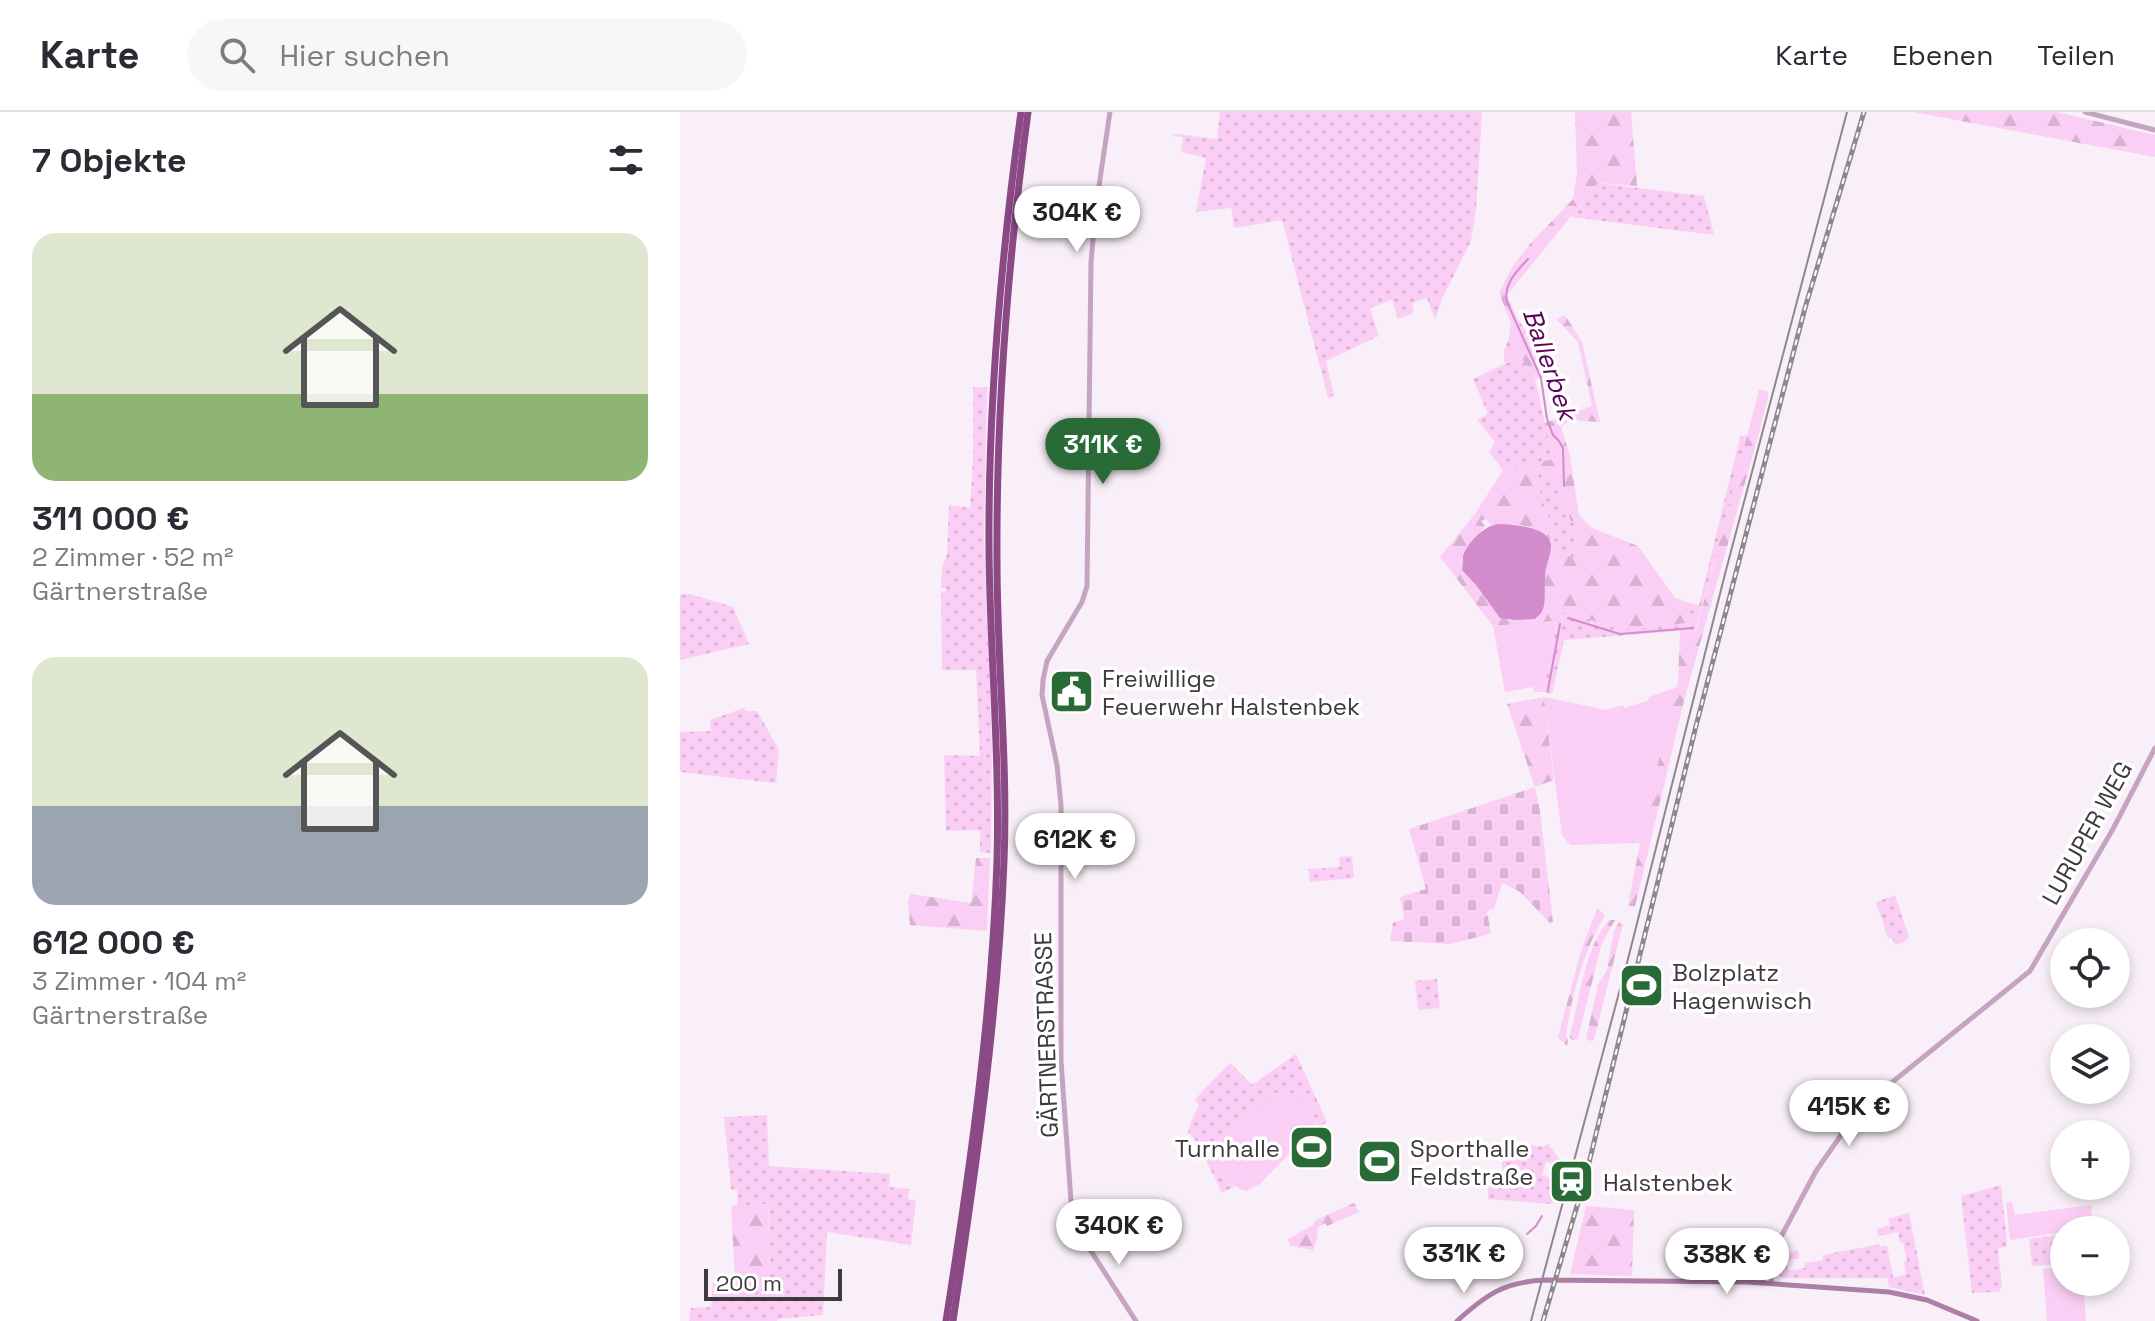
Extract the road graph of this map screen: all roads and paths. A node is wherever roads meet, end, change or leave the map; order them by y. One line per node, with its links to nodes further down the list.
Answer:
1 (1021, 112): 10 (highway)
2 (1028, 112): 11 (highway)
3 (1110, 112): 12 (street, GÄRTNERSTRASSE)
4 (2085, 112): 5 (street)
5 (2155, 130)
6 (2155, 748): 7 (street, LURUPER WEG)
7 (1772, 1254): 8 (street, LURUPER WEG); 9 (street)
8 (1762, 1283): 9 (main road); 13 (main road)
9 (1771, 1283): 14 (main road)
10 (946, 1321)
11 (953, 1321)
12 (1136, 1321)
13 (1457, 1321)
14 (1977, 1321)

